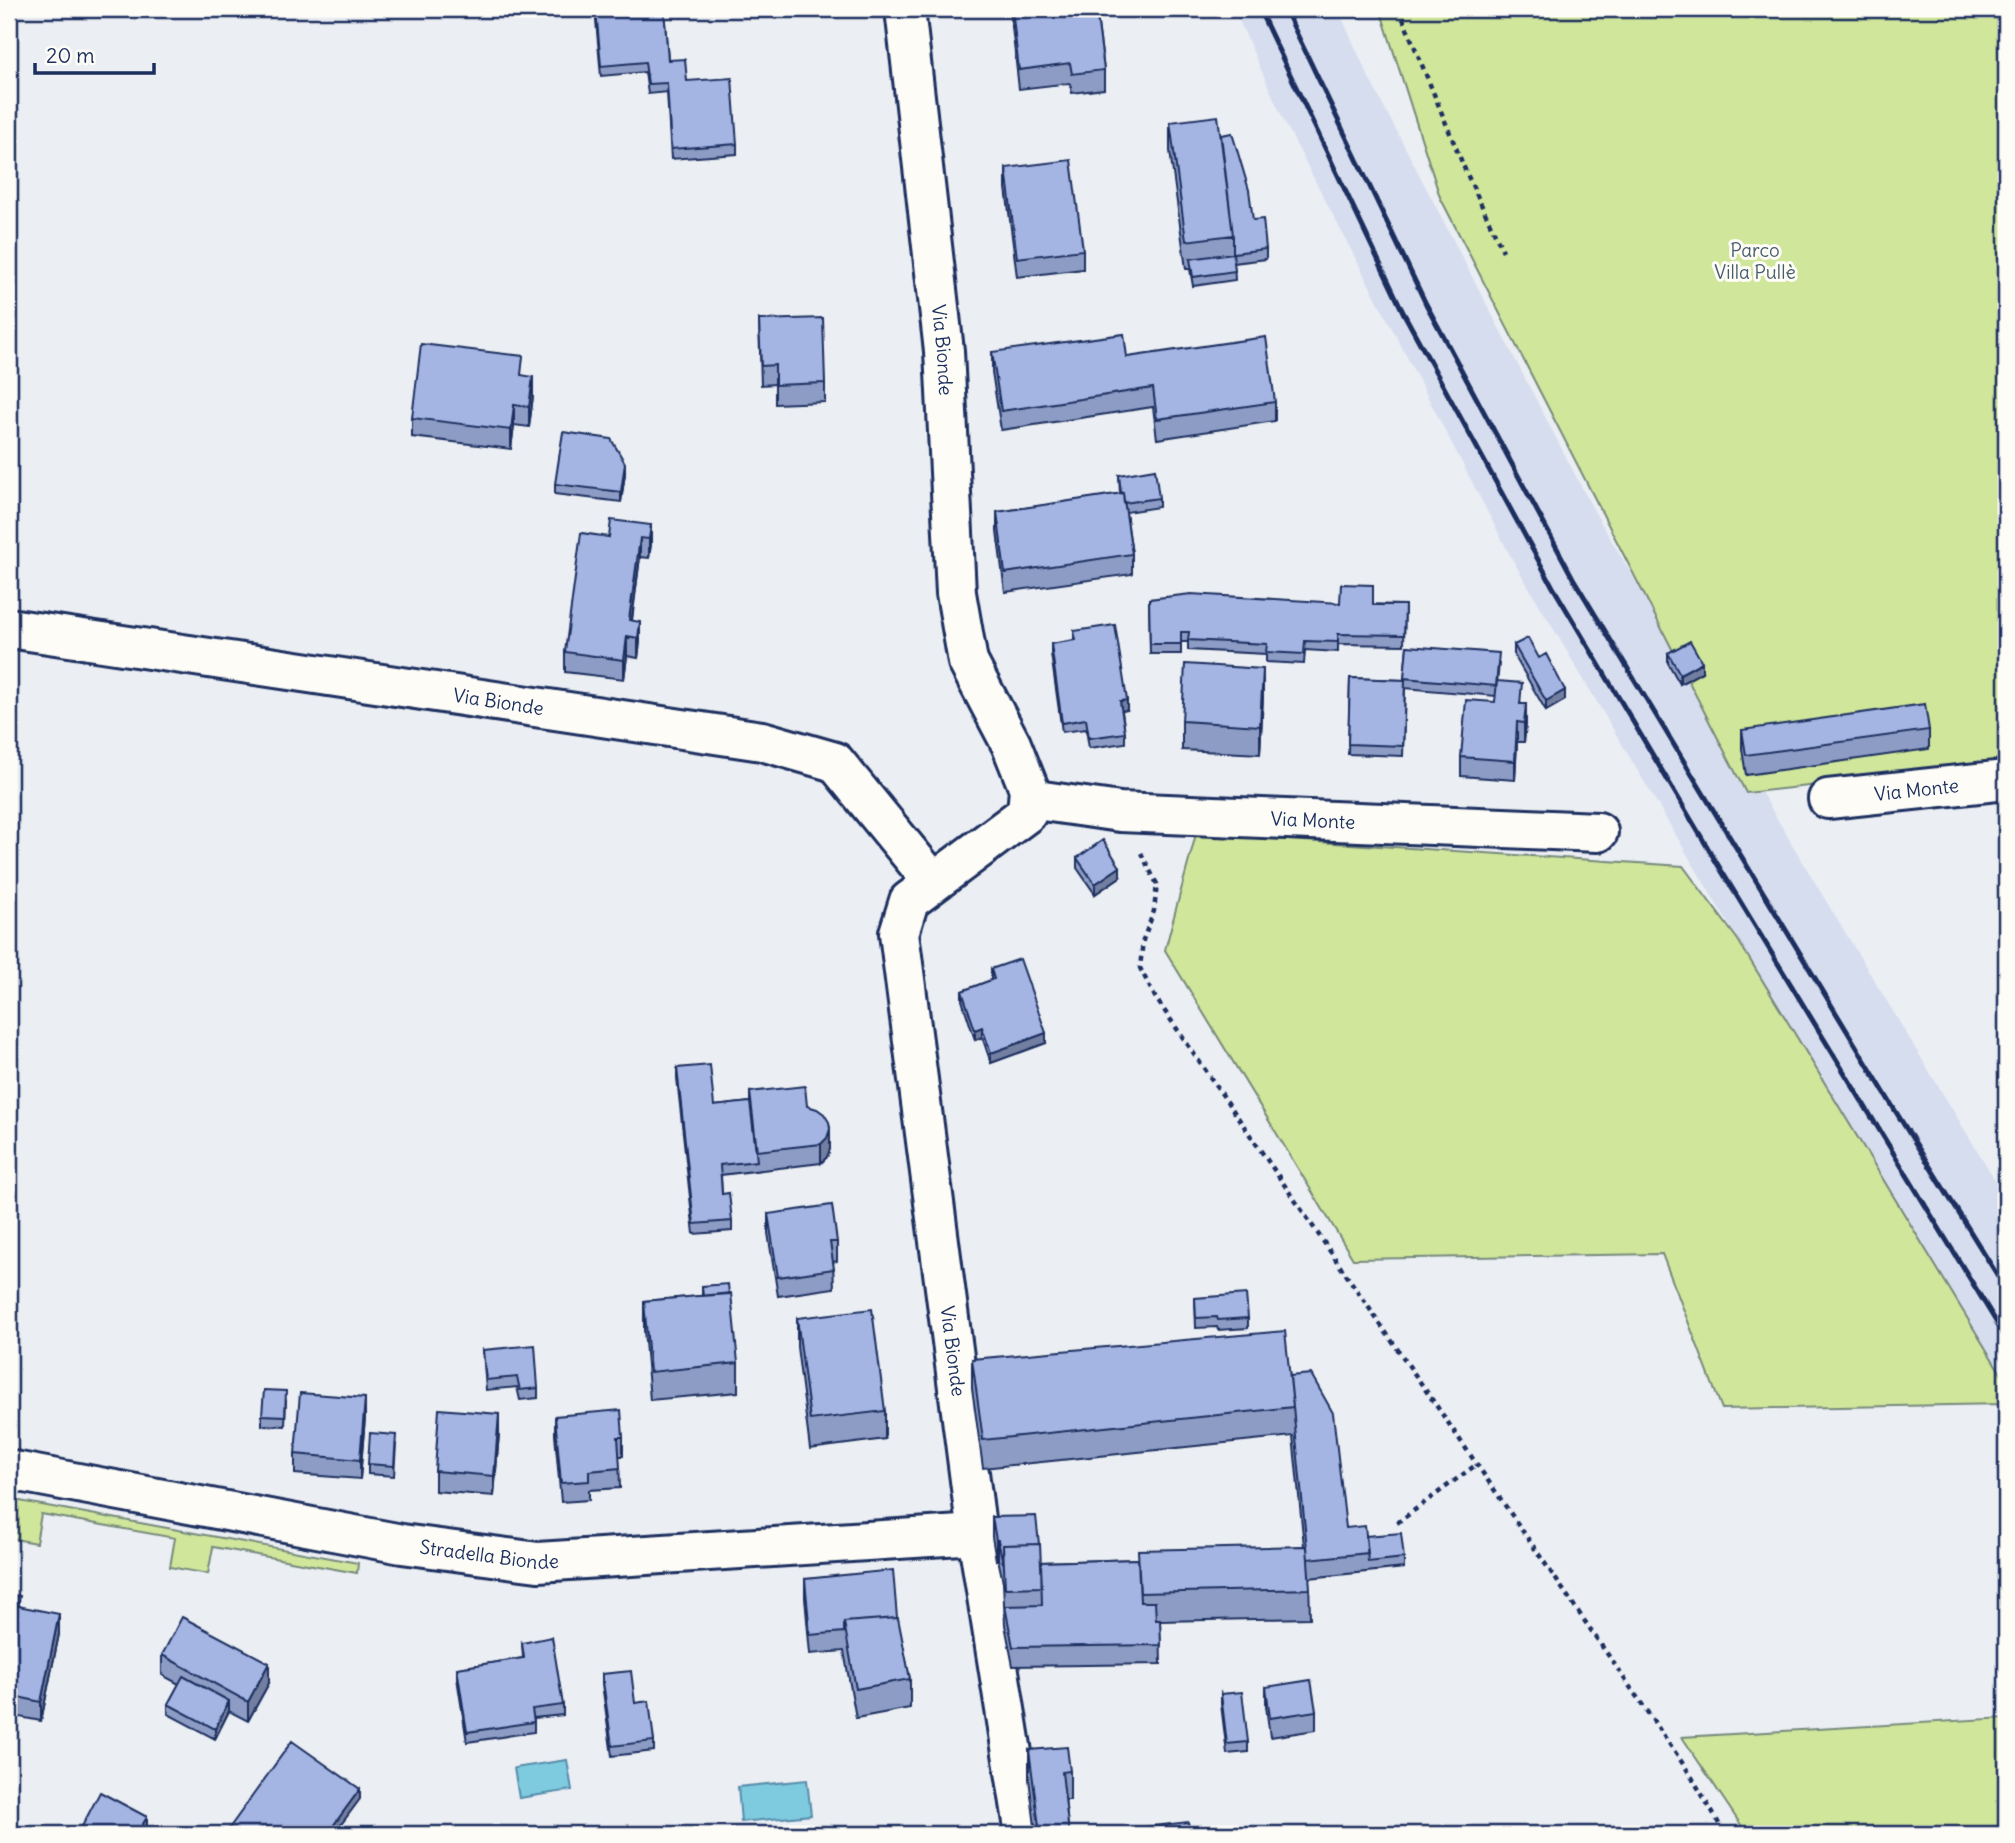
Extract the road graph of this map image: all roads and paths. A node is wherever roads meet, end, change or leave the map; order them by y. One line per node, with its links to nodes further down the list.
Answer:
1 (905, 9): 7 (street, Via Bionde)
2 (1399, 9): 3 (path)
3 (1503, 251)
4 (9, 628): 10 (street, Via Bionde)
5 (2006, 780): 6 (street, Via Monte)
6 (1828, 799)
7 (1028, 806): 8 (street, Via Monte); 10 (street, Via Bionde)
8 (1121, 812): 9 (street, Via Monte); 11 (path)
9 (1598, 832)
10 (933, 882): 14 (street, Via Bionde)
11 (1477, 1464): 13 (path); 16 (path)
12 (9, 1470): 14 (street, Stradella Bionde)
13 (1397, 1523)
14 (976, 1534): 15 (street, Via Bionde)
15 (1025, 1834)
16 (1725, 1834)

